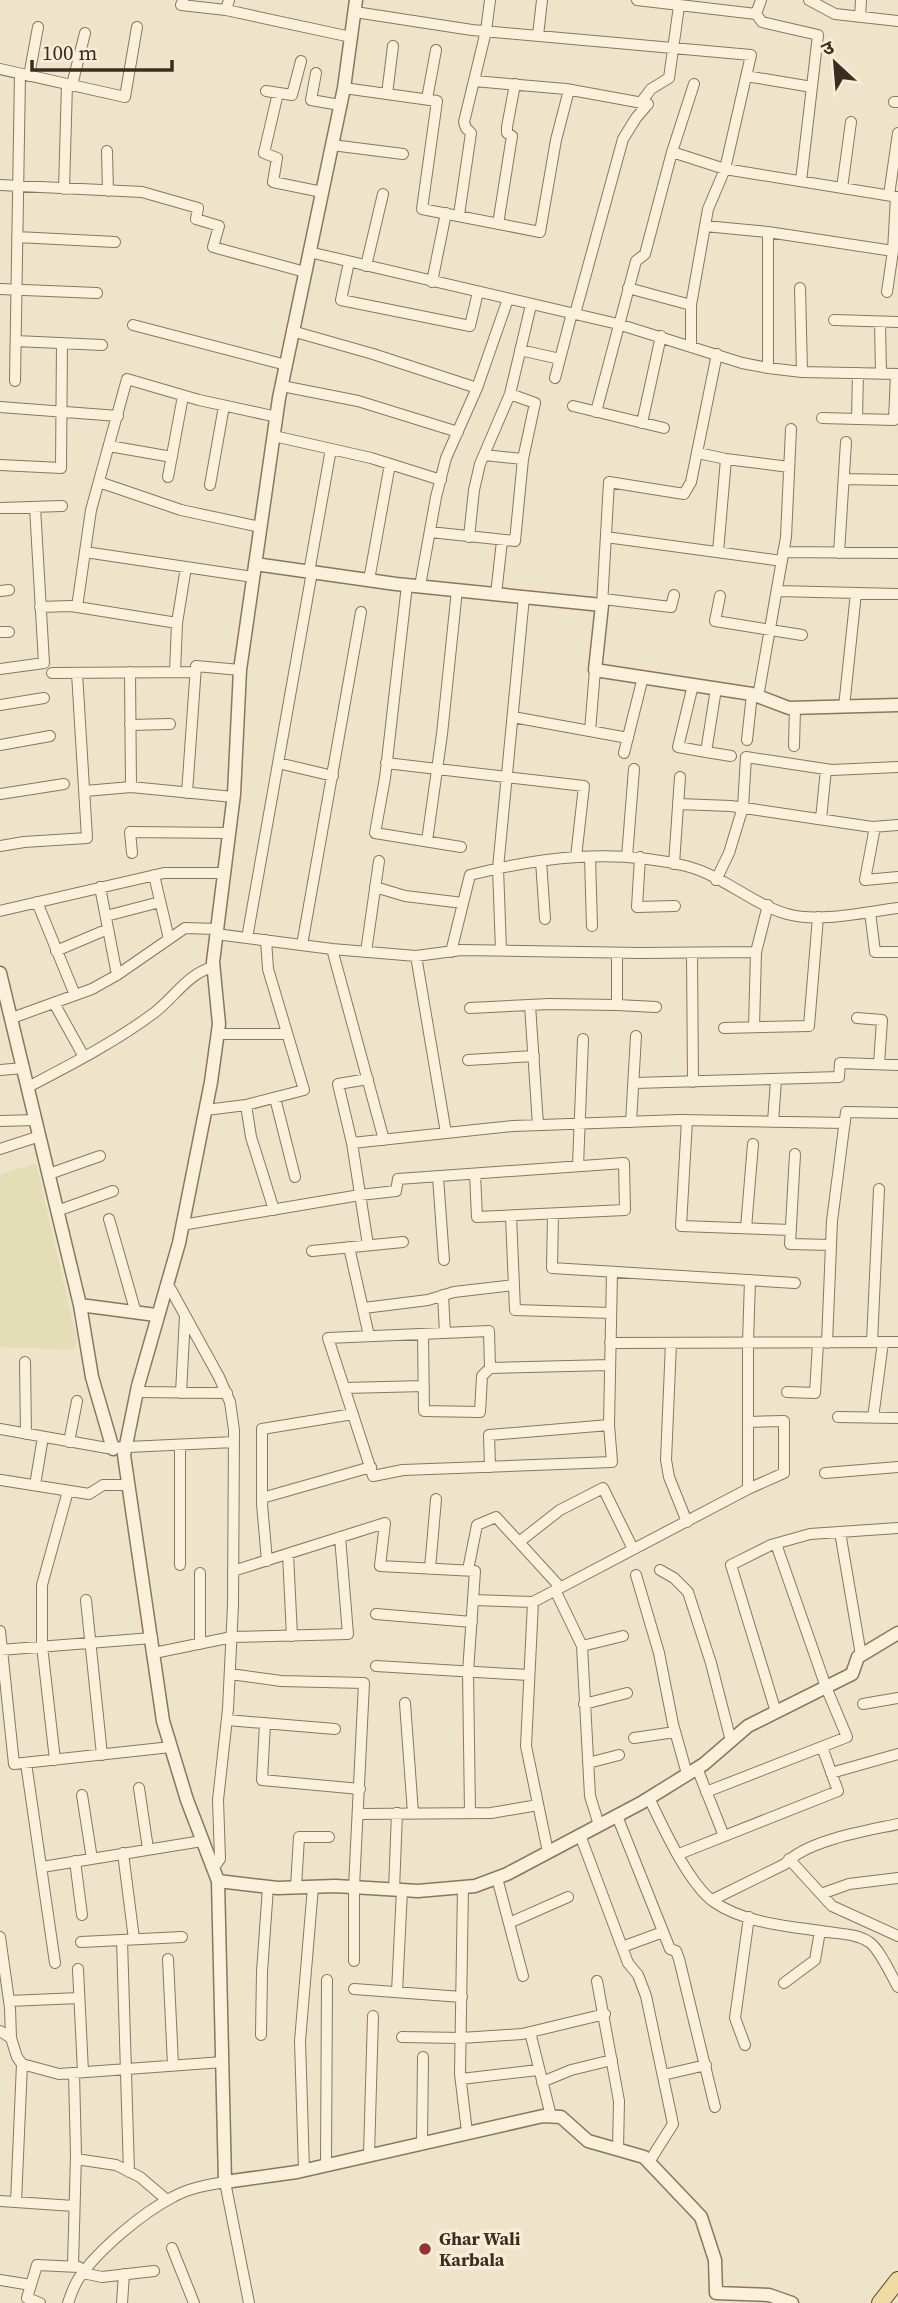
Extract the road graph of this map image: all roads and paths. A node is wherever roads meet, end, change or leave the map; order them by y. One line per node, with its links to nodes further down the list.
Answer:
1 (183, 0): 9 (street)
2 (490, 0): 17 (street)
3 (542, 0): 19 (street)
4 (637, 0): 11 (street)
5 (761, 0): 12 (street)
6 (809, 0): 8 (street)
7 (861, 0): 13 (street)
8 (819, 3): 13 (street)
9 (228, 5): 20 (street)
10 (355, 6): 17 (street); 20 (street)
11 (679, 6): 12 (street); 22 (street)
12 (756, 14): 33 (street)
13 (860, 17): 14 (street)
14 (898, 20)
15 (38, 27): 27 (street)
16 (137, 27): 32 (street)
17 (486, 31): 19 (street); 29 (street)
18 (85, 33): 32 (street)
19 (538, 36): 22 (street)
20 (351, 37): 34 (street)
21 (393, 46): 38 (street)
22 (673, 48): 28 (street); 40 (street)
23 (436, 50): 39 (street)
24 (301, 61): 37 (street)
25 (0, 69): 27 (street)
26 (316, 73): 41 (street)
27 (24, 75): 32 (street); 51 (street)
28 (746, 76): 33 (street); 48 (street)
29 (474, 81): 30 (street); 59 (street)
30 (515, 84): 35 (street); 60 (street)
31 (694, 84): 46 (street)
32 (70, 85): 53 (street)
33 (812, 87): 49 (street)
34 (344, 88): 38 (street); 41 (street)
35 (569, 90): 40 (street); 60 (street)
36 (266, 91): 37 (street)
37 (278, 93): 55 (street)
38 (387, 94): 39 (street)
39 (427, 99): 58 (street)
40 (642, 101): 81 (street)
41 (340, 105): 44 (street)
42 (851, 122): 52 (street)
43 (898, 133): 57 (street)
44 (332, 145): 47 (street); 55 (street)
45 (107, 151): 54 (street)
46 (672, 152): 48 (street); 71 (street)
47 (402, 154)
48 (725, 169): 49 (street); 61 (street)
49 (800, 181): 52 (street)
50 (0, 185): 51 (street)
51 (18, 186): 53 (street); 63 (street)
52 (842, 188): 57 (street)
53 (64, 189): 54 (street)
54 (108, 191): 69 (street)
55 (322, 192): 66 (street)
56 (383, 194): 68 (street)
57 (894, 196): 65 (street)
58 (446, 214): 59 (street); 70 (street)
59 (460, 215): 60 (street)
60 (498, 224)
61 (705, 226): 62 (street); 80 (street)
62 (768, 232): 65 (street); 97 (street)
63 (17, 237): 64 (street); 74 (street)
64 (115, 242)
65 (893, 251): 76 (street)
66 (309, 253): 67 (street); 69 (street)
67 (349, 262): 68 (street); 75 (street)
68 (366, 266): 70 (street)
69 (305, 272): 87 (street)
70 (432, 282): 75 (street)
71 (628, 288): 80 (street); 85 (street)
72 (800, 288): 98 (street)
73 (0, 289): 74 (street)
74 (16, 290): 77 (street); 89 (street)
75 (478, 292): 78 (street)
76 (887, 292)
77 (97, 293)
78 (508, 299): 79 (street); 105 (street)
79 (531, 305): 81 (street); 93 (street)
80 (691, 305): 92 (street)
81 (574, 313): 85 (street); 95 (street)
82 (834, 320): 83 (street)
83 (880, 322): 84 (street); 100 (street)
84 (898, 322)
85 (618, 324): 88 (street); 112 (street)
86 (133, 325): 96 (street)
87 (292, 331): 96 (street); 105 (street)
88 (661, 336): 92 (street); 117 (street)
89 (16, 341): 90 (street); 103 (street)
90 (62, 343): 91 (street); 111 (street)
91 (102, 345)
92 (691, 345): 94 (street)
93 (520, 350): 95 (street); 106 (street)
94 (718, 354): 97 (street); 125 (street)
95 (560, 359): 102 (street)
96 (286, 365): 104 (street)
97 (768, 368): 98 (street)
98 (802, 372): 99 (street)
99 (858, 373): 100 (street); 116 (street)
100 (881, 373): 101 (street)
101 (897, 374): 116 (street)
102 (555, 378)
103 (15, 381)
104 (282, 386): 114 (street); 120 (street)
105 (477, 388): 120 (street)
106 (510, 394): 126 (street); 128 (street)
107 (183, 396): 108 (street); 113 (street); 127 (street)
108 (224, 406): 114 (street); 138 (street)
109 (573, 406): 112 (street)
110 (0, 407): 111 (street)
111 (61, 410): 113 (street); 131 (street)
112 (596, 412): 117 (street)
113 (118, 416): 123 (street)
114 (277, 418): 121 (street)
115 (822, 418): 116 (street)
116 (857, 419)
117 (642, 423): 118 (street)
118 (664, 428)
119 (791, 429): 132 (street)
120 (458, 432): 135 (street)
121 (274, 436): 124 (street); 142 (street)
122 (846, 442): 134 (street)
123 (109, 446): 127 (street); 137 (street)
124 (331, 449): 130 (street); 154 (street)
125 (698, 453): 129 (street); 145 (street)
126 (484, 455): 128 (street); 144 (street)
127 (172, 457): 133 (street)
128 (523, 459): 146 (street)
129 (726, 459): 132 (street); 148 (street)
130 (390, 464): 135 (street); 155 (street)
131 (0, 466)
132 (789, 467): 151 (street)
133 (169, 477)
134 (844, 479): 136 (street); 149 (street)
135 (440, 480): 143 (street)
136 (898, 480)
137 (99, 482): 142 (street); 147 (street)
138 (210, 485)
139 (62, 506): 140 (street)
140 (35, 507): 141 (street); 166 (street)
141 (0, 509)
142 (260, 527): 153 (street)
143 (430, 532): 144 (street); 156 (street)
144 (469, 537): 146 (street)
145 (606, 537): 148 (street); 165 (street)
146 (502, 541): 160 (street)
147 (85, 552): 152 (street); 167 (street)
148 (718, 552): 151 (street)
149 (839, 553): 150 (street); 151 (street)
150 (898, 553)
151 (783, 556): 158 (street)
152 (186, 567): 153 (street); 169 (street)
153 (254, 570): 154 (street); 173 (street)
154 (310, 572): 155 (street); 202 (street)
155 (369, 580): 156 (street)
156 (414, 585): 157 (street); 201 (street)
157 (457, 590): 160 (street); 204 (street)
158 (777, 591): 159 (street); 170 (street)
159 (856, 593): 161 (street); 187 (street)
160 (496, 594): 164 (street)
161 (898, 594)
162 (674, 595): 165 (street)
163 (720, 596): 170 (street)
164 (524, 597): 165 (street); 189 (street)
165 (603, 602): 174 (street)
166 (40, 607): 167 (street); 172 (street)
167 (77, 607): 169 (street)
168 (361, 612): 207 (street)
169 (177, 623): 176 (street)
170 (770, 631): 171 (street); 183 (street)
171 (802, 635)
172 (0, 669)
173 (240, 670): 177 (street); 215 (street)
174 (595, 670): 180 (street); 192 (street)
175 (130, 672): 176 (street); 179 (street); 190 (street)
176 (175, 672): 177 (street)
177 (195, 672): 213 (street)
178 (52, 673): 179 (street)
179 (77, 673): 212 (street)
180 (643, 677): 181 (street); 194 (street)
181 (693, 685): 182 (street); 198 (street)
182 (716, 689): 183 (street); 198 (street)
183 (755, 695): 188 (street); 195 (street)
184 (44, 698): 185 (street)
185 (0, 705)
186 (898, 705): 187 (street)
187 (844, 706): 188 (street)
188 (795, 708): 197 (street)
189 (513, 717): 192 (street); 209 (street)
190 (130, 724): 191 (street); 211 (street)
191 (170, 724)
192 (590, 731): 194 (street)
193 (50, 736): 196 (street)
194 (628, 738): 199 (street)
195 (747, 740)
196 (0, 745)
197 (794, 746)
198 (706, 752): 200 (street)
199 (624, 753)
200 (732, 756)
201 (386, 762): 204 (street); 222 (street)
202 (278, 763): 207 (street); 254 (street)
203 (898, 767): 206 (street)
204 (437, 769): 209 (street); 222 (street)
205 (634, 769): 228 (street)
206 (826, 769): 217 (street); 218 (street)
207 (333, 776): 257 (street)
208 (680, 777): 216 (street)
209 (508, 778): 227 (street); 233 (street)
210 (64, 784): 214 (street)
211 (131, 787): 212 (street); 213 (street)
212 (85, 791): 223 (street)
213 (187, 793): 215 (street)
214 (0, 794)
215 (233, 797): 221 (street)
216 (678, 804): 217 (street); 232 (street)
217 (743, 807): 218 (street); 237 (street)
218 (821, 819): 220 (street)
219 (898, 825): 220 (street)
220 (875, 827): 236 (street)
221 (229, 833): 225 (street); 234 (street)
222 (427, 841): 224 (street)
223 (0, 846)
224 (461, 847)
225 (132, 853)
226 (590, 856): 227 (street); 228 (street); 251 (street)
227 (576, 857): 230 (street)
228 (627, 857): 229 (street)
229 (640, 857): 232 (street); 244 (street)
230 (541, 860): 233 (street); 250 (street)
231 (379, 861): 239 (street)
232 (674, 864): 237 (street)
233 (498, 868): 242 (street); 259 (street)
234 (224, 873): 235 (street); 253 (street)
235 (154, 875): 238 (street); 241 (street)
236 (898, 877)
237 (716, 880): 243 (street)
238 (100, 887): 240 (street); 248 (street)
239 (375, 887): 242 (street); 261 (street)
240 (37, 902): 246 (street); 260 (street)
241 (160, 902): 248 (street); 255 (street)
242 (463, 903): 262 (street)
243 (768, 905): 249 (street); 263 (street)
244 (675, 906)
245 (898, 908): 247 (street)
246 (0, 911)
247 (870, 912): 249 (street); 264 (street)
248 (106, 916): 252 (street)
249 (818, 917): 279 (street)
250 (545, 919)
251 (592, 926)
252 (108, 929): 260 (street); 270 (street)
253 (216, 932): 254 (street); 255 (street); 268 (street)
254 (247, 938): 256 (street)
255 (169, 939): 270 (street)
256 (266, 940): 257 (street); 282 (street)
257 (302, 945): 258 (street)
258 (332, 949): 261 (street); 292 (street)
259 (501, 950): 262 (street); 265 (street)
260 (56, 951): 271 (street)
261 (366, 952): 267 (street)
262 (451, 952): 267 (street)
263 (755, 952): 266 (street); 279 (street)
264 (898, 952)
265 (617, 953): 266 (street); 274 (street)
266 (692, 953): 294 (street)
267 (416, 956): 309 (street)
268 (213, 967): 281 (street); 286 (street)
269 (0, 973): 277 (street)
270 (117, 975): 271 (street)
271 (75, 995): 272 (street)
272 (54, 1003): 277 (street); 286 (street)
273 (530, 1005): 274 (street); 276 (street); 285 (street)
274 (617, 1005): 275 (street)
275 (656, 1007)
276 (470, 1008)
277 (12, 1018): 290 (street)
278 (857, 1018): 288 (street)
279 (754, 1027): 280 (street)
280 (724, 1028)
281 (218, 1034): 282 (street); 299 (street)
282 (288, 1034): 297 (street)
283 (636, 1036): 295 (street)
284 (583, 1039): 307 (street)
285 (534, 1056): 287 (street); 308 (street)
286 (84, 1057): 296 (street)
287 (468, 1060)
288 (879, 1064): 289 (street); 293 (street)
289 (898, 1065)
290 (24, 1068): 291 (street); 296 (street)
291 (0, 1070)
292 (368, 1079): 311 (street); 312 (street)
293 (776, 1080): 294 (street); 305 (street)
294 (693, 1082): 295 (street)
295 (634, 1083): 304 (street)
296 (29, 1087): 301 (street)
297 (275, 1098): 298 (street); 320 (street)
298 (246, 1105): 299 (street); 325 (street)
299 (205, 1110): 330 (street)
300 (898, 1112): 306 (street)
301 (36, 1119): 303 (street); 310 (street)
302 (687, 1120): 304 (street); 305 (street); 331 (street)
303 (0, 1121)
304 (631, 1122): 307 (street)
305 (773, 1122): 306 (street)
306 (845, 1123): 335 (street)
307 (580, 1124): 308 (street); 317 (street)
308 (538, 1125): 309 (street)
309 (446, 1133): 311 (street)
310 (40, 1136): 314 (street); 318 (street)
311 (384, 1140): 312 (street)
312 (352, 1143): 324 (street)
313 (753, 1144): 331 (street)
314 (0, 1149)
315 (795, 1154): 332 (street)
316 (100, 1156): 318 (street)
317 (578, 1166): 319 (street); 327 (street)
318 (49, 1174): 326 (street)
319 (475, 1174): 321 (street); 328 (street)
320 (295, 1177)
321 (438, 1177): 324 (street); 338 (street)
322 (879, 1189): 354 (street)
323 (113, 1191): 326 (street)
324 (360, 1195): 325 (street); 334 (street)
325 (274, 1210): 330 (street)
326 (57, 1211): 345 (street)
327 (553, 1213): 328 (street); 339 (street)
328 (511, 1216): 342 (street)
329 (109, 1219): 348 (street)
330 (182, 1226): 343 (street)
331 (746, 1228): 332 (street)
332 (790, 1230): 335 (street)
333 (403, 1242): 334 (street)
334 (368, 1245): 336 (street)
335 (831, 1245): 359 (street)
336 (349, 1247): 337 (street); 346 (street)
337 (312, 1251)
338 (444, 1260)
339 (612, 1272): 340 (street); 347 (street)
340 (750, 1280): 341 (street); 358 (street)
341 (795, 1283)
342 (514, 1285): 344 (street); 347 (street)
343 (165, 1288): 349 (street); 350 (street)
344 (443, 1295): 346 (street); 351 (street)
345 (80, 1306): 348 (street); 382 (street)
346 (364, 1308): 353 (street)
347 (611, 1312): 356 (street)
348 (136, 1313): 349 (street)
349 (156, 1315): 365 (street)
350 (186, 1316): 367 (street); 368 (street)
351 (445, 1333): 352 (street); 362 (street)
352 (423, 1334): 353 (street); 363 (street)
353 (369, 1336): 364 (street)
354 (877, 1342): 355 (street); 359 (street); 372 (street)
355 (898, 1342)
356 (610, 1343): 357 (street); 361 (street)
357 (671, 1343): 358 (street); 394 (street)
358 (748, 1343): 359 (street); 374 (street)
359 (822, 1343): 366 (street)
360 (25, 1362): 377 (street)
361 (610, 1365): 362 (street); 375 (street)
362 (490, 1368): 363 (street)
363 (424, 1386): 364 (street)
364 (345, 1388): 370 (street)
365 (136, 1392): 367 (street); 382 (street)
366 (787, 1392)
367 (181, 1393): 368 (street)
368 (226, 1394): 379 (street)
369 (77, 1401): 380 (street)
370 (353, 1414): 383 (street); 392 (street)
371 (838, 1417): 372 (street)
372 (873, 1418): 373 (street)
373 (898, 1418)
374 (748, 1422): 390 (street); 390 (street)
375 (609, 1425): 384 (street); 384 (street)
376 (0, 1429): 377 (street)
377 (26, 1434): 378 (street)
378 (43, 1437): 380 (street); 388 (street)
379 (234, 1441): 381 (street); 407 (street)
380 (69, 1442): 382 (street)
381 (180, 1445): 382 (street); 403 (street)
382 (119, 1449): 389 (street)
383 (370, 1467): 384 (street); 392 (street)
384 (491, 1467)
385 (898, 1467): 386 (street)
386 (825, 1473)
387 (1, 1480): 388 (street)
388 (35, 1485): 391 (street)
389 (129, 1485): 391 (street); 421 (street)
390 (748, 1489): 394 (street)
391 (68, 1491): 424 (street)
392 (262, 1498): 402 (street)
393 (436, 1499): 404 (street)
394 (687, 1521): 400 (street)
395 (898, 1528): 396 (street)
396 (840, 1532): 399 (street); 428 (street)
397 (340, 1537): 401 (street); 404 (street); 418 (street)
398 (519, 1542): 400 (street); 405 (street); 410 (street)
399 (776, 1544): 433 (street); 439 (street)
400 (634, 1549): 410 (street)
401 (288, 1554): 402 (street); 418 (street)
402 (267, 1560): 407 (street)
403 (180, 1565)
404 (430, 1569): 405 (street)
405 (468, 1570): 412 (street)
406 (660, 1570): 445 (street)
407 (233, 1572): 420 (street)
408 (200, 1573): 423 (street)
409 (636, 1575): 443 (street)
410 (557, 1589): 413 (street); 425 (street)
411 (86, 1600): 422 (street)
412 (473, 1600): 413 (street); 415 (street)
413 (533, 1602): 432 (street)
414 (376, 1614): 415 (street)
415 (472, 1622): 430 (street)
416 (0, 1631): 426 (street)
417 (898, 1633): 428 (street)
418 (292, 1636): 420 (street)
419 (623, 1636): 425 (street)
420 (232, 1637): 423 (street); 431 (street)
421 (152, 1638): 422 (street); 427 (street)
422 (89, 1643): 424 (street); 449 (street)
423 (200, 1644): 427 (street)
424 (42, 1646): 426 (street); 451 (street)
425 (582, 1646): 437 (street)
426 (0, 1650): 452 (street)
427 (154, 1653): 446 (street)
428 (861, 1655): 433 (street)
429 (376, 1666): 430 (street)
430 (468, 1672): 432 (street); 464 (street)
431 (230, 1674): 440 (street); 457 (street)
432 (528, 1675): 461 (street)
433 (827, 1687): 439 (street); 447 (street)
434 (627, 1693): 437 (street)
435 (898, 1698): 438 (street)
436 (405, 1703): 463 (street)
437 (584, 1704): 453 (street)
438 (863, 1704)
439 (776, 1712): 445 (street)
440 (227, 1720): 441 (street); 481 (street)
441 (265, 1723): 442 (street); 457 (street)
442 (335, 1729)
443 (675, 1732): 444 (street); 454 (street)
444 (634, 1738)
445 (731, 1741): 454 (street)
446 (171, 1747): 449 (street); 472 (street)
447 (822, 1747): 455 (street); 458 (street)
448 (898, 1754): 455 (street)
449 (102, 1755): 451 (street)
450 (619, 1755): 453 (street)
451 (55, 1760): 452 (street)
452 (26, 1763): 480 (street)
453 (588, 1763): 468 (street)
454 (692, 1771): 458 (street); 460 (street)
455 (831, 1773): 470 (street)
456 (139, 1788): 473 (street)
457 (360, 1789): 465 (street)
458 (706, 1792): 470 (street)
459 (82, 1795): 477 (street)
460 (649, 1798): 466 (street); 476 (street)
461 (538, 1805): 464 (street); 474 (street)
462 (397, 1813): 463 (street); 465 (street); 489 (street)
463 (413, 1813): 464 (street)
464 (470, 1813)
465 (359, 1814): 486 (street)
466 (617, 1816): 468 (street); 497 (street)
467 (898, 1824): 478 (street)
468 (599, 1825): 469 (street)
469 (580, 1835): 474 (street); 504 (street)
470 (724, 1836): 476 (street)
471 (329, 1837): 488 (street)
472 (202, 1841): 473 (street); 481 (street)
473 (148, 1849): 475 (street)
474 (548, 1852): 482 (street)
475 (123, 1853): 477 (street); 501 (street)
476 (679, 1854): 492 (street)
477 (92, 1858): 479 (street)
478 (789, 1859): 490 (street); 492 (street)
479 (75, 1861): 480 (street); 493 (street)
480 (42, 1867): 508 (street)
481 (215, 1875): 484 (street); 531 (street)
482 (497, 1878): 487 (street); 495 (street)
483 (898, 1878): 490 (street)
484 (268, 1887): 488 (street); 524 (street)
485 (313, 1887): 486 (street); 488 (street); 550 (street)
486 (354, 1887): 489 (street); 506 (street)
487 (463, 1887): 489 (street); 517 (street)
488 (296, 1888)
489 (398, 1890): 516 (street)
490 (821, 1894): 498 (street)
491 (568, 1897): 495 (street)
492 (712, 1900): 494 (street)
493 (82, 1915)
494 (749, 1917): 496 (street); 528 (street)
495 (509, 1923): 510 (street)
496 (820, 1931): 513 (street); 514 (street)
497 (663, 1932): 504 (street); 534 (street)
498 (898, 1936)
499 (0, 1937): 507 (street)
500 (182, 1937): 501 (street)
501 (134, 1939): 502 (street)
502 (121, 1940): 503 (street); 535 (street)
503 (81, 1942)
504 (622, 1948): 538 (street)
505 (168, 1959): 533 (street)
506 (354, 1961)
507 (2, 1962): 519 (street)
508 (55, 1963)
509 (78, 1969): 518 (street)
510 (523, 1976)
511 (327, 1980): 549 (street)
512 (597, 1981): 520 (street)
513 (784, 1983)
514 (898, 1987)
515 (354, 1989): 516 (street)
516 (397, 1992): 517 (street)
517 (461, 1997): 527 (street)
518 (79, 1998): 519 (street); 537 (street)
519 (9, 2001): 526 (street)
520 (604, 2014): 523 (street); 530 (street)
521 (373, 2016): 546 (street)
522 (0, 2031): 526 (street)
523 (530, 2032): 527 (street); 536 (street)
524 (261, 2035)
525 (402, 2036): 527 (street)
526 (11, 2038): 532 (street)
527 (461, 2038): 539 (street)
528 (745, 2045)
529 (424, 2057): 544 (street)
530 (612, 2060): 540 (street); 545 (street)
531 (223, 2062): 533 (street); 552 (street)
532 (22, 2064): 537 (street); 555 (street)
533 (173, 2065): 535 (street)
534 (705, 2065): 538 (street); 541 (street)
535 (126, 2069): 537 (street); 551 (street)
536 (538, 2070): 539 (street); 540 (street)
537 (79, 2073): 547 (street)
538 (663, 2075): 548 (street)
539 (461, 2079): 543 (street)
540 (542, 2082): 542 (street)
541 (715, 2107)
542 (551, 2116): 543 (street); 545 (street)
543 (467, 2132): 544 (street)
544 (422, 2142): 546 (street)
545 (618, 2149): 548 (street)
546 (369, 2155): 549 (street)
547 (76, 2159): 551 (street); 556 (street)
548 (649, 2162): 570 (street)
549 (326, 2165): 550 (street)
550 (304, 2170): 552 (street)
551 (129, 2172): 553 (street)
552 (225, 2182): 553 (street); 569 (street)
553 (167, 2200): 559 (street)
554 (0, 2201): 555 (street)
555 (16, 2202): 556 (street)
556 (74, 2206): 558 (street)
557 (172, 2248): 568 (street)
558 (72, 2265): 559 (street); 564 (street)
559 (85, 2271): 561 (street); 566 (street)
560 (154, 2271): 561 (street)
561 (124, 2274): 567 (street)
562 (0, 2280): 564 (street)
563 (898, 2280): 571 (main road)
564 (31, 2285): 565 (street)
565 (40, 2303)
566 (68, 2303)
567 (122, 2303)
568 (194, 2303)
569 (249, 2303)
570 (792, 2303)
571 (880, 2303)

